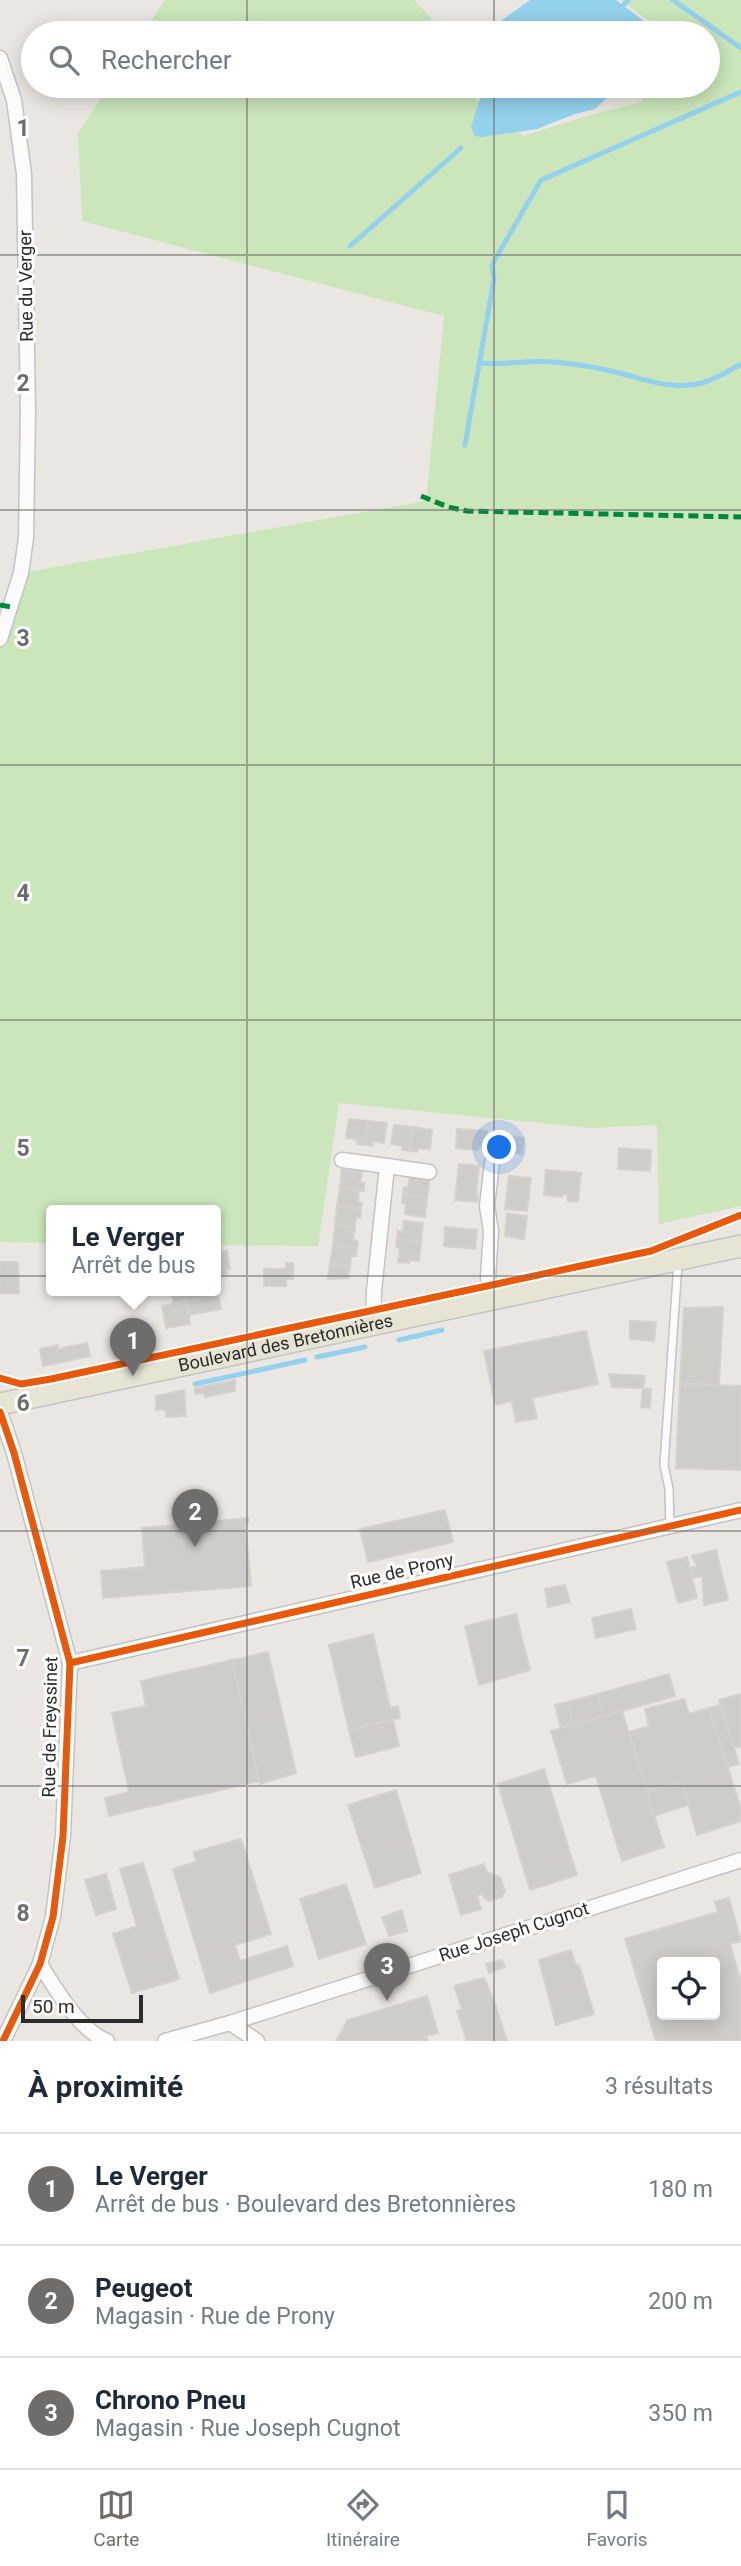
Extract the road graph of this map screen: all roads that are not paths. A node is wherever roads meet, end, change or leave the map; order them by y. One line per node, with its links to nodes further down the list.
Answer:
1 (0, 58): 2 (street, Rue du Verger)
2 (0, 639)
3 (342, 1160): 5 (street)
4 (492, 1163): 9 (street)
5 (387, 1166): 6 (street); 10 (street)
6 (429, 1172)
7 (741, 1245): 8 (main road, Boulevard des Bretonnières)
8 (678, 1259): 9 (main road, Boulevard des Bretonnières); 14 (lane)
9 (490, 1300): 10 (main road, Boulevard des Bretonnières)
10 (373, 1325): 11 (main road, Boulevard des Bretonnières)
11 (0, 1404)
12 (0, 1412): 15 (street, Rue de Freyssinet)
13 (741, 1510): 14 (street, Rue de Prony)
14 (670, 1527): 15 (street, Rue de Prony)
15 (70, 1663): 17 (street, Rue de Freyssinet)
16 (741, 1860): 18 (street, Rue Joseph Cugnot)
17 (40, 1964): 19 (street, Rue de Freyssinet); 20 (street)
18 (230, 2023): 21 (street, Rue Joseph Cugnot); 22 (street)
19 (4, 2041)
20 (107, 2041)
21 (165, 2041)
22 (257, 2041)

